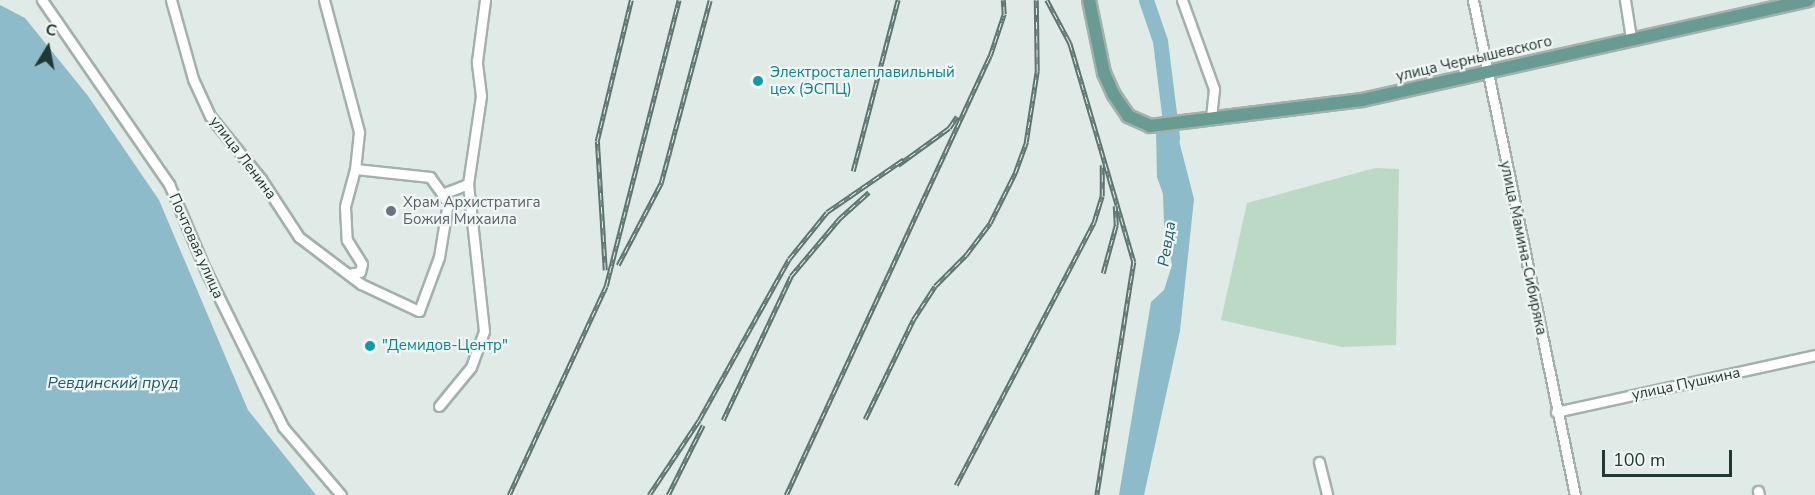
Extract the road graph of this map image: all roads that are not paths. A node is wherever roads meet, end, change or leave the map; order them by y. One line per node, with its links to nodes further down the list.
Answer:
1 (42, 0): 21 (street, Почтовая улица)
2 (171, 0): 16 (street, улица Ленина)
3 (324, 0): 13 (street)
4 (485, 0): 14 (street)
5 (1089, 0): 12 (main road, улица Чернышевского)
6 (1182, 0): 12 (street)
7 (1473, 0): 11 (street, улица Мамина-Сибиряка)
8 (1625, 0): 10 (street)
9 (1808, 0): 10 (main road, улица Чернышевского)
10 (1631, 38): 11 (main road, улица Чернышевского)
11 (1487, 71): 12 (main road, улица Чернышевского); 19 (street, улица Мамина-Сибиряка)
12 (1211, 118)
13 (355, 169): 15 (street); 16 (street)
14 (468, 184): 15 (street); 18 (street)
15 (442, 194): 16 (street, улица Ленина)
16 (348, 274)
17 (1815, 355): 19 (street, улица Пушкина)
18 (439, 406)
19 (1556, 412): 23 (street, улица Мамина-Сибиряка)
20 (1319, 462): 22 (street)
21 (341, 495)
22 (1327, 495)
23 (1575, 495)

